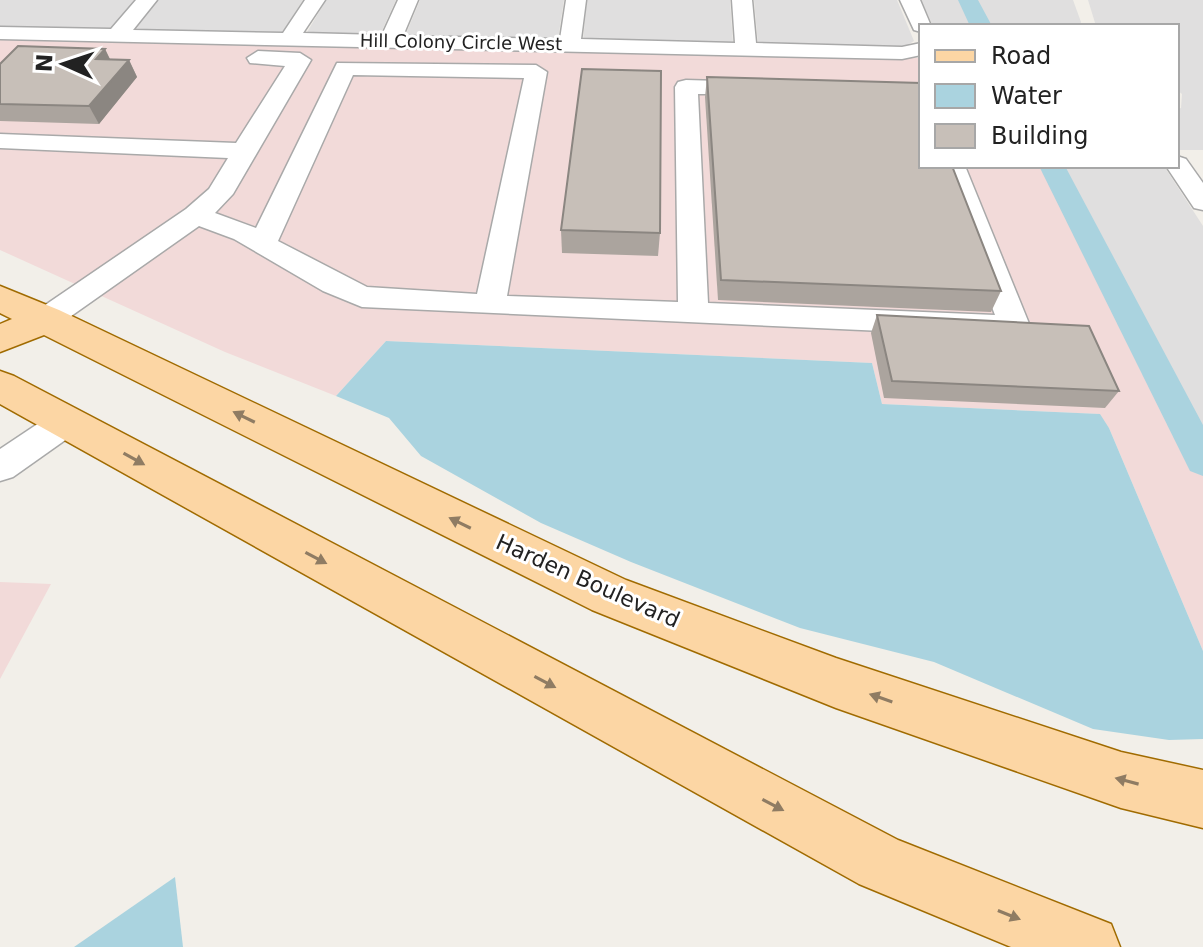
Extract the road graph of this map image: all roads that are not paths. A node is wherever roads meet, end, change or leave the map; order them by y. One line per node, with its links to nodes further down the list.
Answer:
1 (147, 0): 9 (street)
2 (315, 0): 10 (street)
3 (408, 0): 11 (street)
4 (576, 0): 12 (street)
5 (742, 0): 13 (street)
6 (910, 0): 7 (street)
7 (920, 24)
8 (0, 33): 9 (street, Hill Colony Circle West)
9 (117, 35): 10 (street, Hill Colony Circle West)
10 (290, 38): 11 (street, Hill Colony Circle West)
11 (390, 41): 12 (street, Hill Colony Circle West)
12 (570, 44): 13 (street, Hill Colony Circle West)
13 (746, 48): 14 (street, Hill Colony Circle West)
14 (919, 49)
15 (0, 50): 18 (street)
16 (780, 89): 28 (street)
17 (0, 141): 18 (street)
18 (244, 151): 24 (street)
19 (1179, 157): 20 (street)
20 (1203, 157)
21 (1179, 167): 23 (street)
22 (953, 168): 28 (street)
23 (1203, 202)
24 (196, 215): 25 (street); 29 (street)
25 (263, 243): 27 (street); 27 (street)
26 (0, 298): 29 (main road, Harden Boulevard)
27 (490, 305): 28 (street)
28 (693, 312)
29 (46, 319): 30 (main road); 34 (main road, Harden Boulevard, one-way to 29)
30 (0, 339)
31 (0, 386): 32 (main road)
32 (66, 422): 33 (street); 35 (main road, one-way to 35)
33 (0, 467)
34 (1203, 799)
35 (1088, 947)

